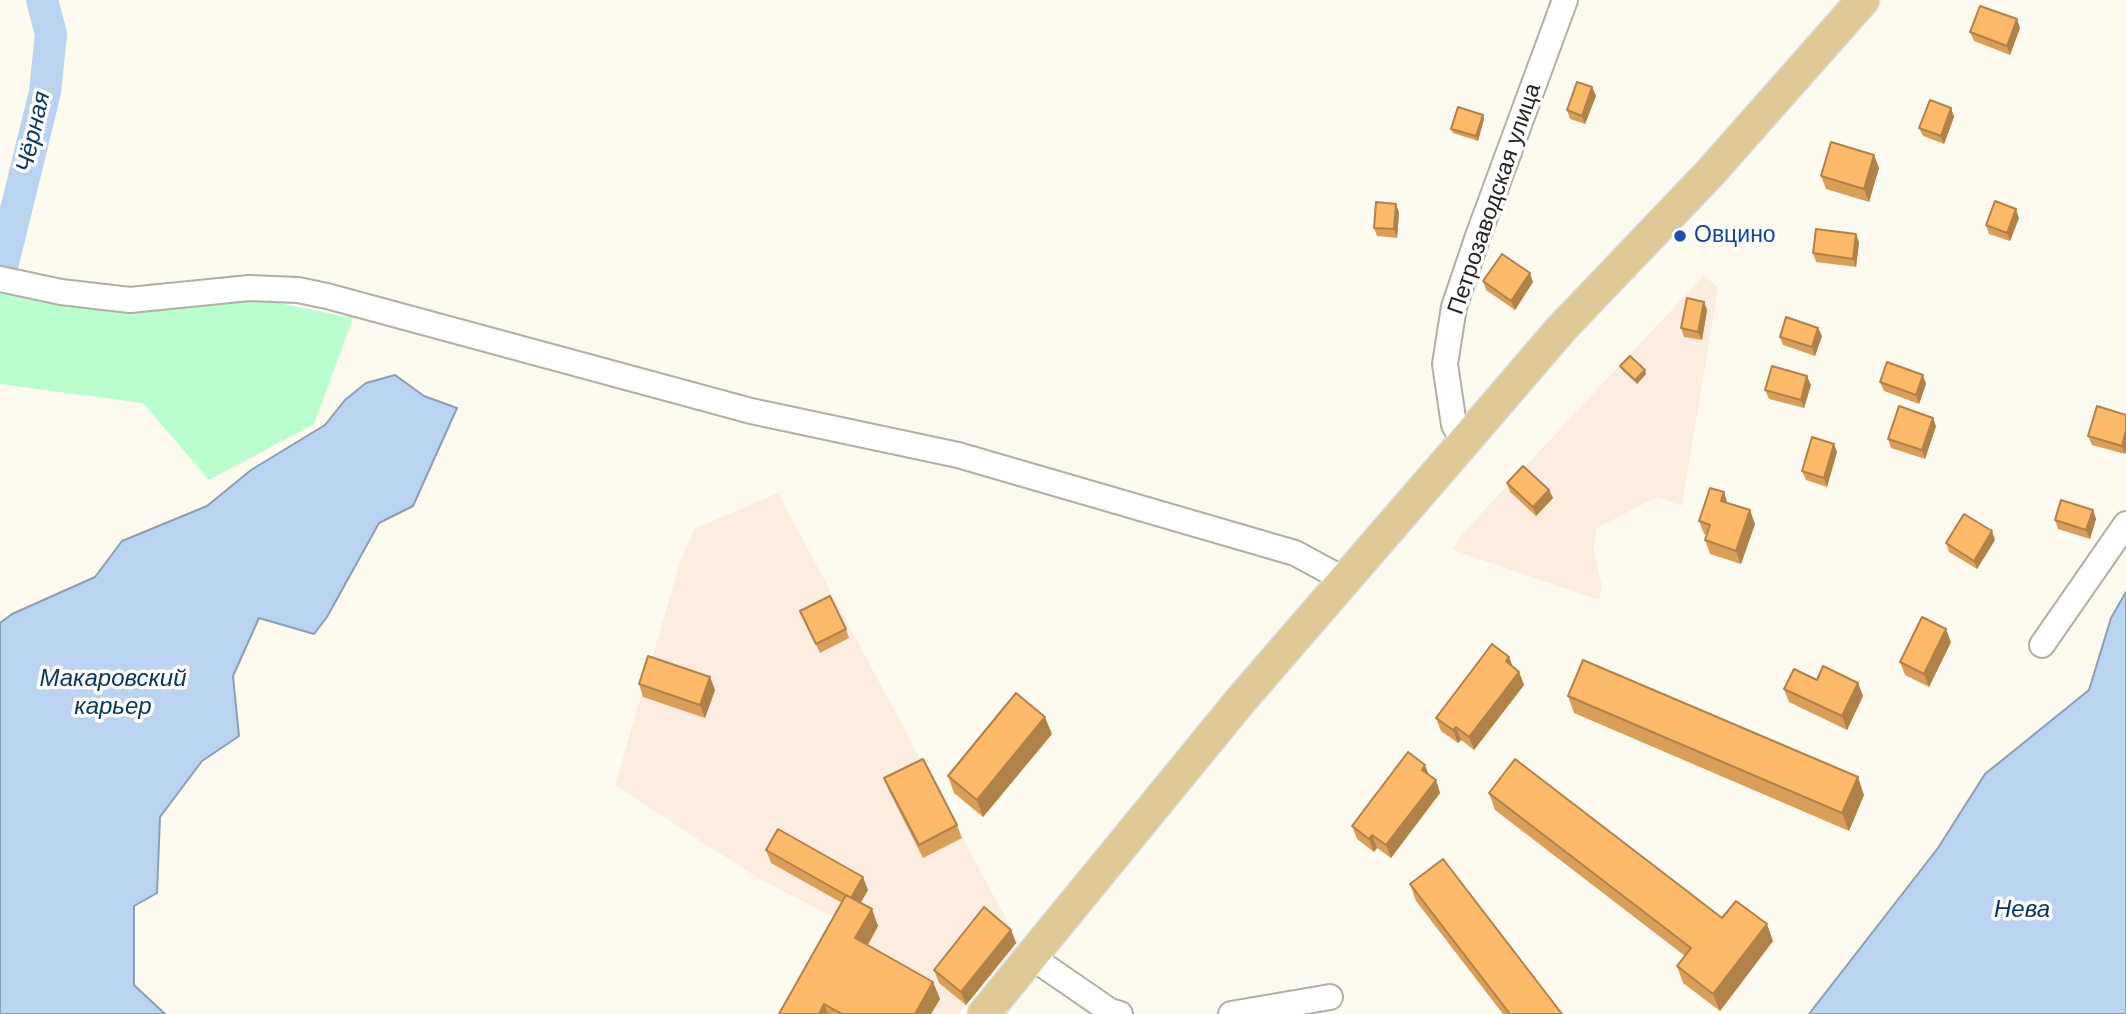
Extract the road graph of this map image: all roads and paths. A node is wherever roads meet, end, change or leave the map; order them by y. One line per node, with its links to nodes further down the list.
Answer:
1 (1565, 0): 4 (street, Петрозаводская улица)
2 (1863, 0): 4 (main road)
3 (0, 279): 6 (street)
4 (1464, 442): 6 (main road)
5 (2126, 524): 7 (street)
6 (1345, 580): 8 (main road)
7 (2042, 645)
8 (1030, 956): 10 (street); 11 (main road)
9 (1330, 997): 12 (street)
10 (1114, 1013)
11 (984, 1014)
12 (1231, 1014)

